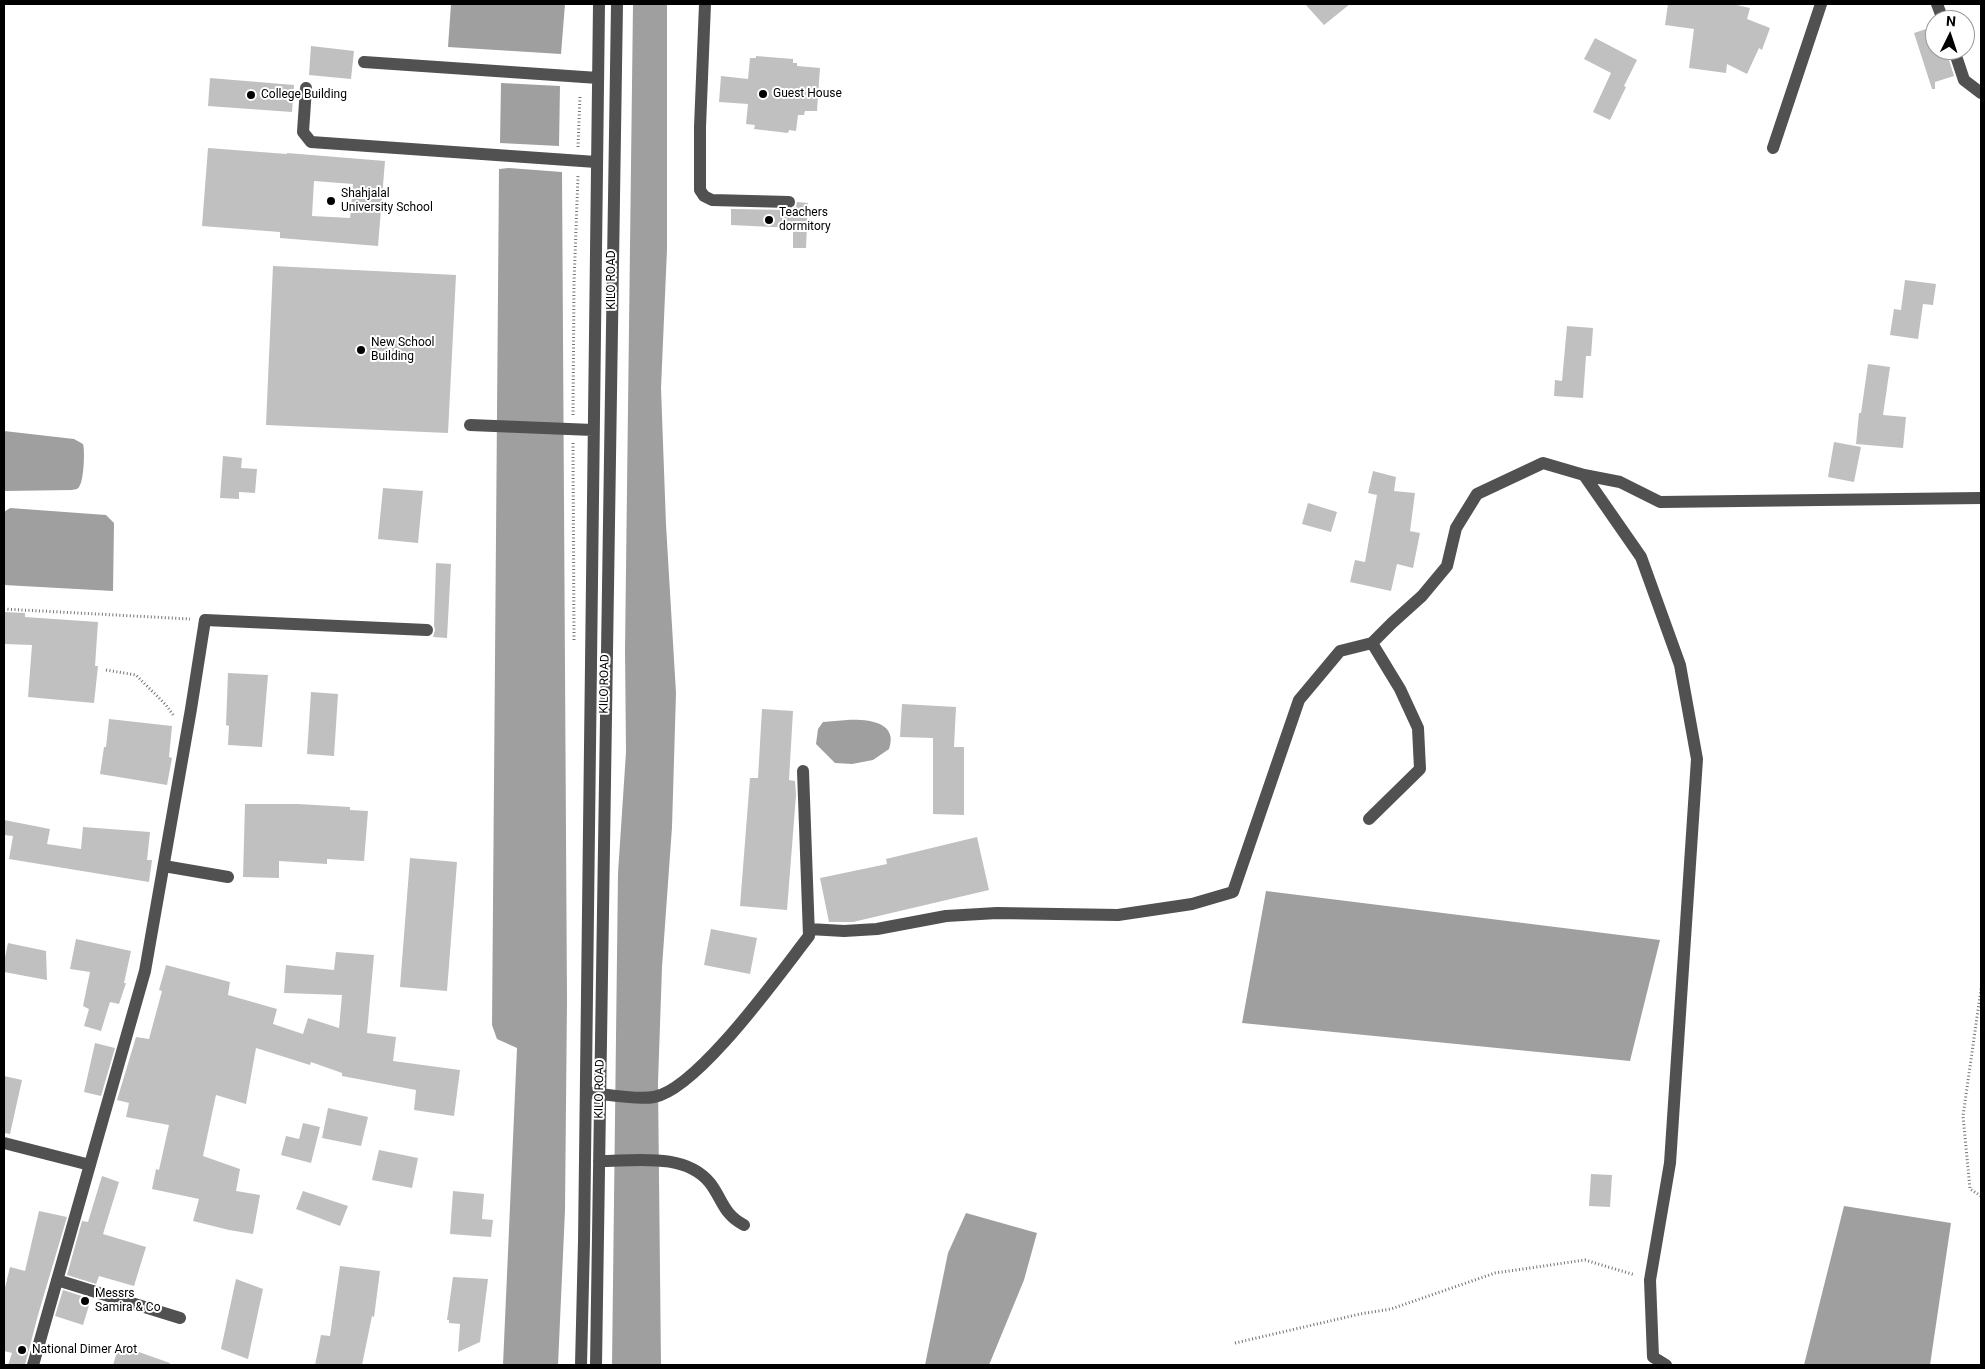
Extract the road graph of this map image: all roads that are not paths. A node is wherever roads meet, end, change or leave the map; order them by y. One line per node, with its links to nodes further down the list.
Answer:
1 (599, 4): 7 (street, KILO ROAD)
2 (617, 4): 25 (street, KILO ROAD)
3 (705, 4): 12 (street)
4 (1821, 4): 10 (street)
5 (1957, 60): 9 (street)
6 (364, 62): 7 (street)
7 (598, 78): 11 (street, KILO ROAD)
8 (306, 88): 11 (street)
9 (1981, 93)
10 (1773, 148)
11 (596, 162): 14 (street, KILO ROAD)
12 (790, 202)
13 (470, 425): 14 (street)
14 (593, 430): 24 (street, KILO ROAD)
15 (1584, 475): 16 (street); 18 (street); 35 (street)
16 (1981, 498)
17 (427, 630): 21 (street)
18 (1372, 643): 20 (street); 23 (street)
19 (803, 771): 23 (street)
20 (1369, 820)
21 (164, 866): 22 (street); 28 (street)
22 (228, 877)
23 (809, 928): 25 (street)
24 (586, 1093): 25 (street); 33 (street, KILO ROAD)
25 (600, 1094): 27 (street, KILO ROAD)
26 (4, 1142): 28 (street)
27 (599, 1161): 29 (street); 34 (street, KILO ROAD)
28 (90, 1166): 30 (street)
29 (744, 1225)
30 (57, 1280): 31 (street); 32 (street)
31 (180, 1318)
32 (33, 1365)
33 (581, 1365)
34 (596, 1365)
35 (1666, 1365)

